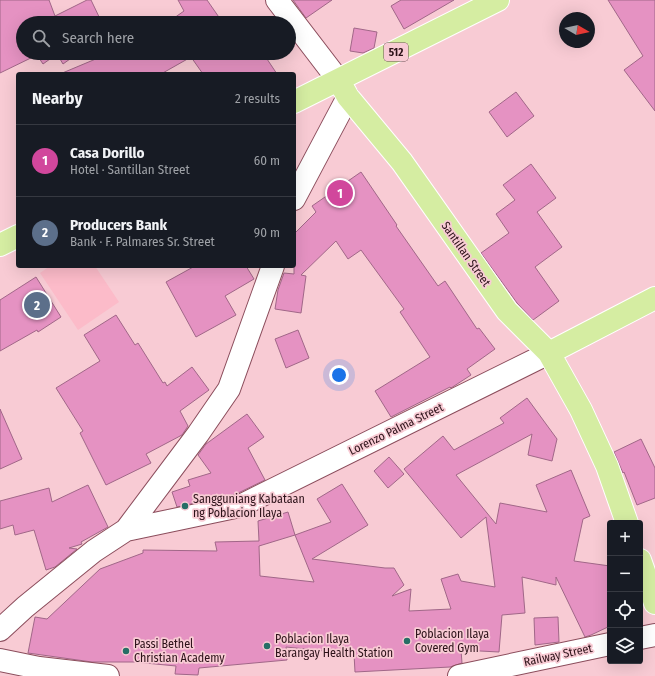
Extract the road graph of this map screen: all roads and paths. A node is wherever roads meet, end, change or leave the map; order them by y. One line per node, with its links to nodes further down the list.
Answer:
1 (277, 0): 3 (street, Santillan Street)
2 (498, 0): 5 (main road, 512)
3 (289, 16)
4 (296, 26): 5 (street, Santillan Street)
5 (343, 89): 6 (main road, 512); 7 (street); 12 (main road, Santillan Street)
6 (296, 101)
7 (296, 195)
8 (16, 237): 9 (main road)
9 (0, 244)
10 (272, 268): 14 (street)
11 (655, 298): 12 (main road, Lorenzo Palma Street)
12 (549, 353): 13 (main road, Santillan Street); 14 (street, Lorenzo Palma Street)
13 (626, 520)
14 (126, 530): 17 (street)
15 (643, 569): 16 (main road)
16 (655, 603)
17 (0, 630)
18 (655, 635): 19 (street)
19 (643, 637)
20 (607, 645): 23 (street, Railway Street)
21 (0, 660): 22 (street)
22 (108, 676)
23 (459, 676)

